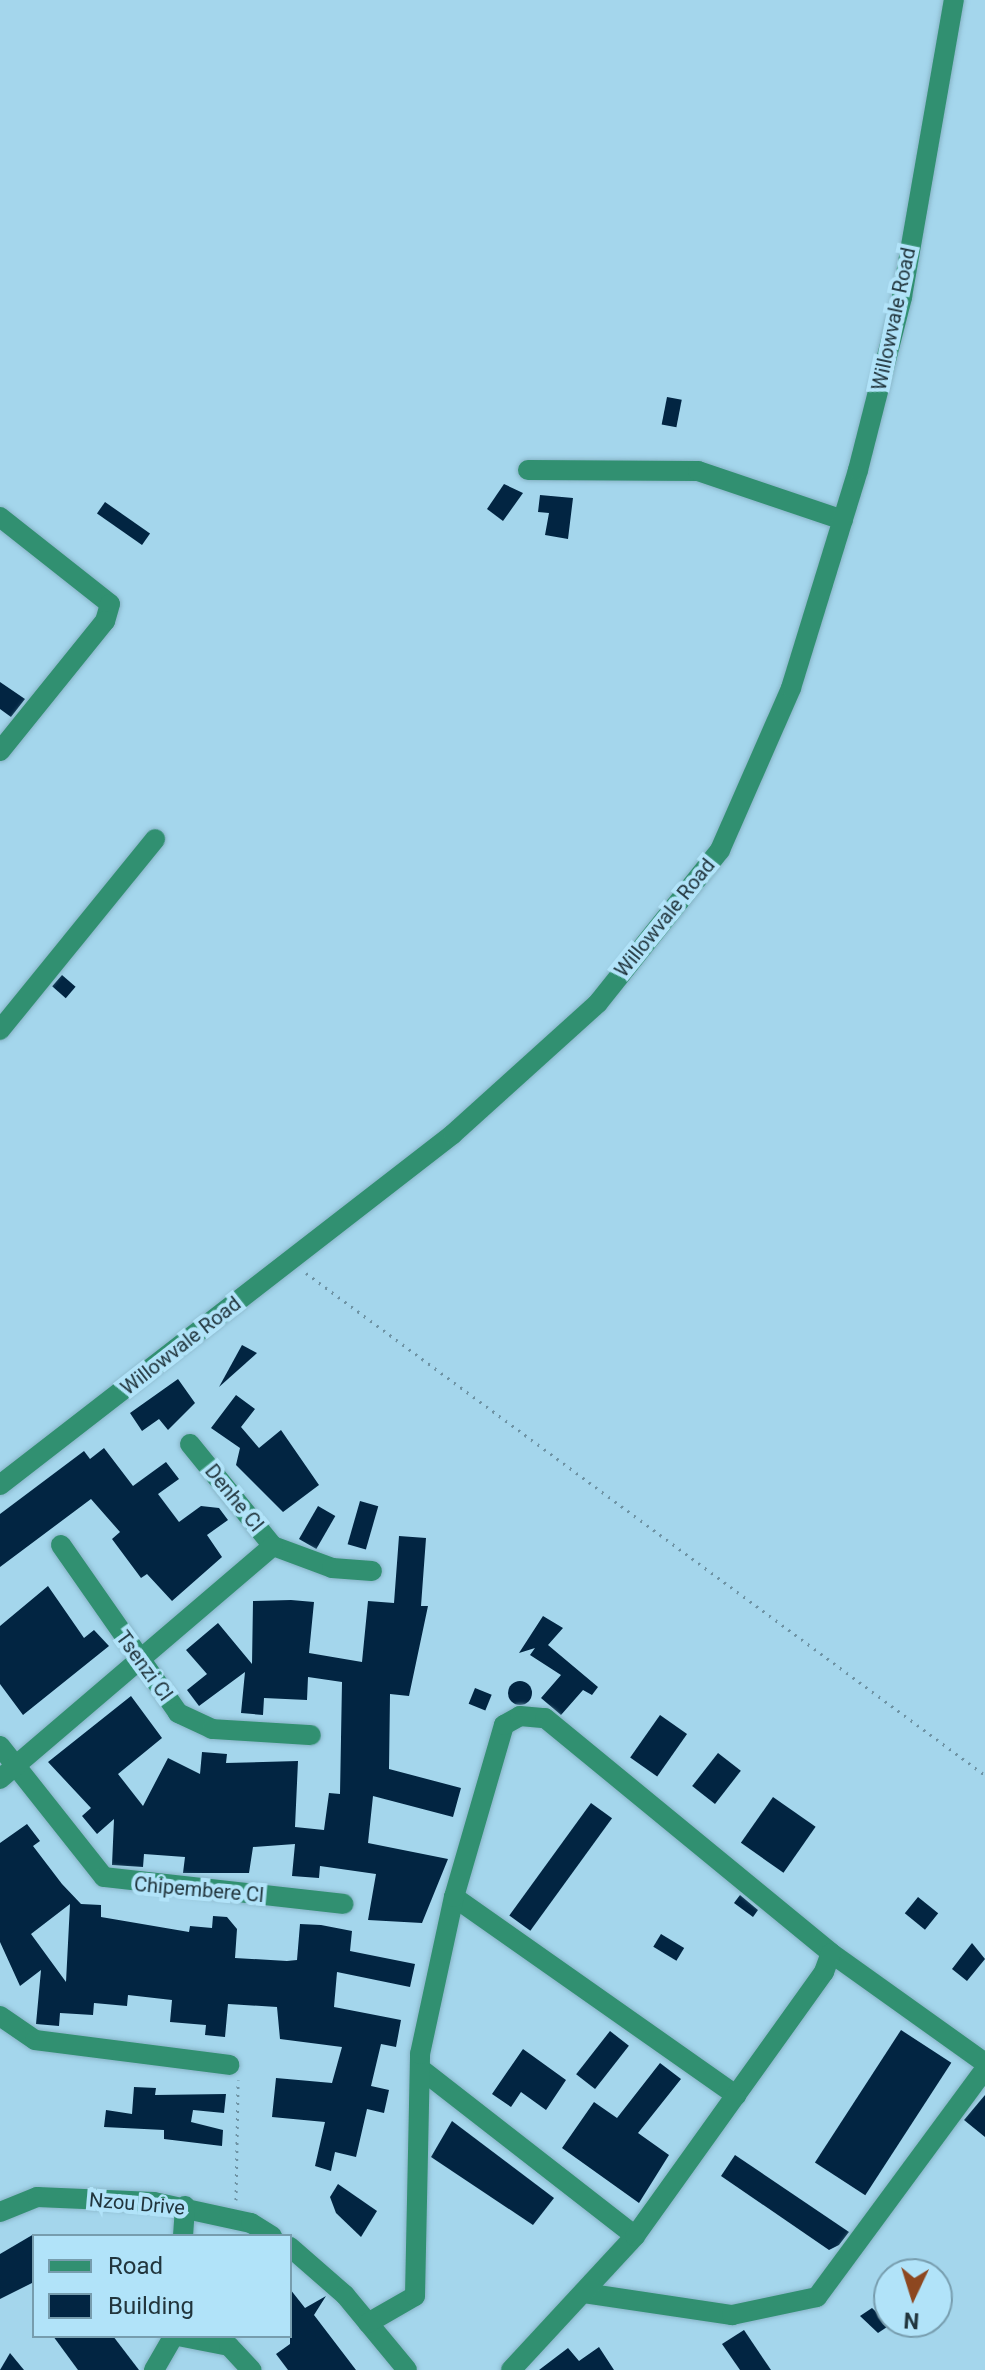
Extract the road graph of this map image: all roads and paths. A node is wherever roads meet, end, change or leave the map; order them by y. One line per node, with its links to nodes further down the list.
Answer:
1 (954, 0): 4 (street, Willowvale Road)
2 (528, 470): 4 (street)
3 (0, 517): 5 (street)
4 (843, 520): 8 (street, Willowvale Road)
5 (4, 738)
6 (155, 839): 7 (street)
7 (0, 1030)
8 (291, 1261): 10 (street, Willowvale Road); 18 (path)
9 (190, 1444): 12 (street, Denhe Cl)
10 (0, 1485)
11 (61, 1545): 14 (street, Tsenzi Cl)
12 (273, 1546): 13 (street, Denhe Cl); 14 (street)
13 (372, 1571)
14 (139, 1661): 15 (street, Tsenzi Cl); 17 (street)
15 (311, 1735)
16 (0, 1746): 17 (street, Chipembere Cl)
17 (7, 1771): 20 (street, Chipembere Cl)
18 (985, 1775)
19 (454, 1897): 21 (street); 25 (street); 26 (street)
20 (343, 1904)
21 (831, 1953): 24 (street); 26 (street)
22 (0, 2016): 23 (street)
23 (229, 2065): 29 (path)
24 (985, 2066): 34 (street)
25 (422, 2070): 32 (street); 35 (street)
26 (736, 2095): 32 (street)
27 (185, 2206): 28 (street, Nzou Drive); 29 (street, Nzou Drive); 30 (street)
28 (0, 2212)
29 (235, 2219): 31 (street, Nzou Drive)
30 (183, 2234)
31 (268, 2234)
32 (635, 2236): 34 (street)
33 (292, 2249): 35 (street)
34 (584, 2293): 41 (street)
35 (368, 2323): 40 (street)
36 (175, 2338): 38 (street)
37 (187, 2338): 39 (street)
38 (154, 2370)
39 (251, 2370)
40 (407, 2370)
41 (511, 2370)

